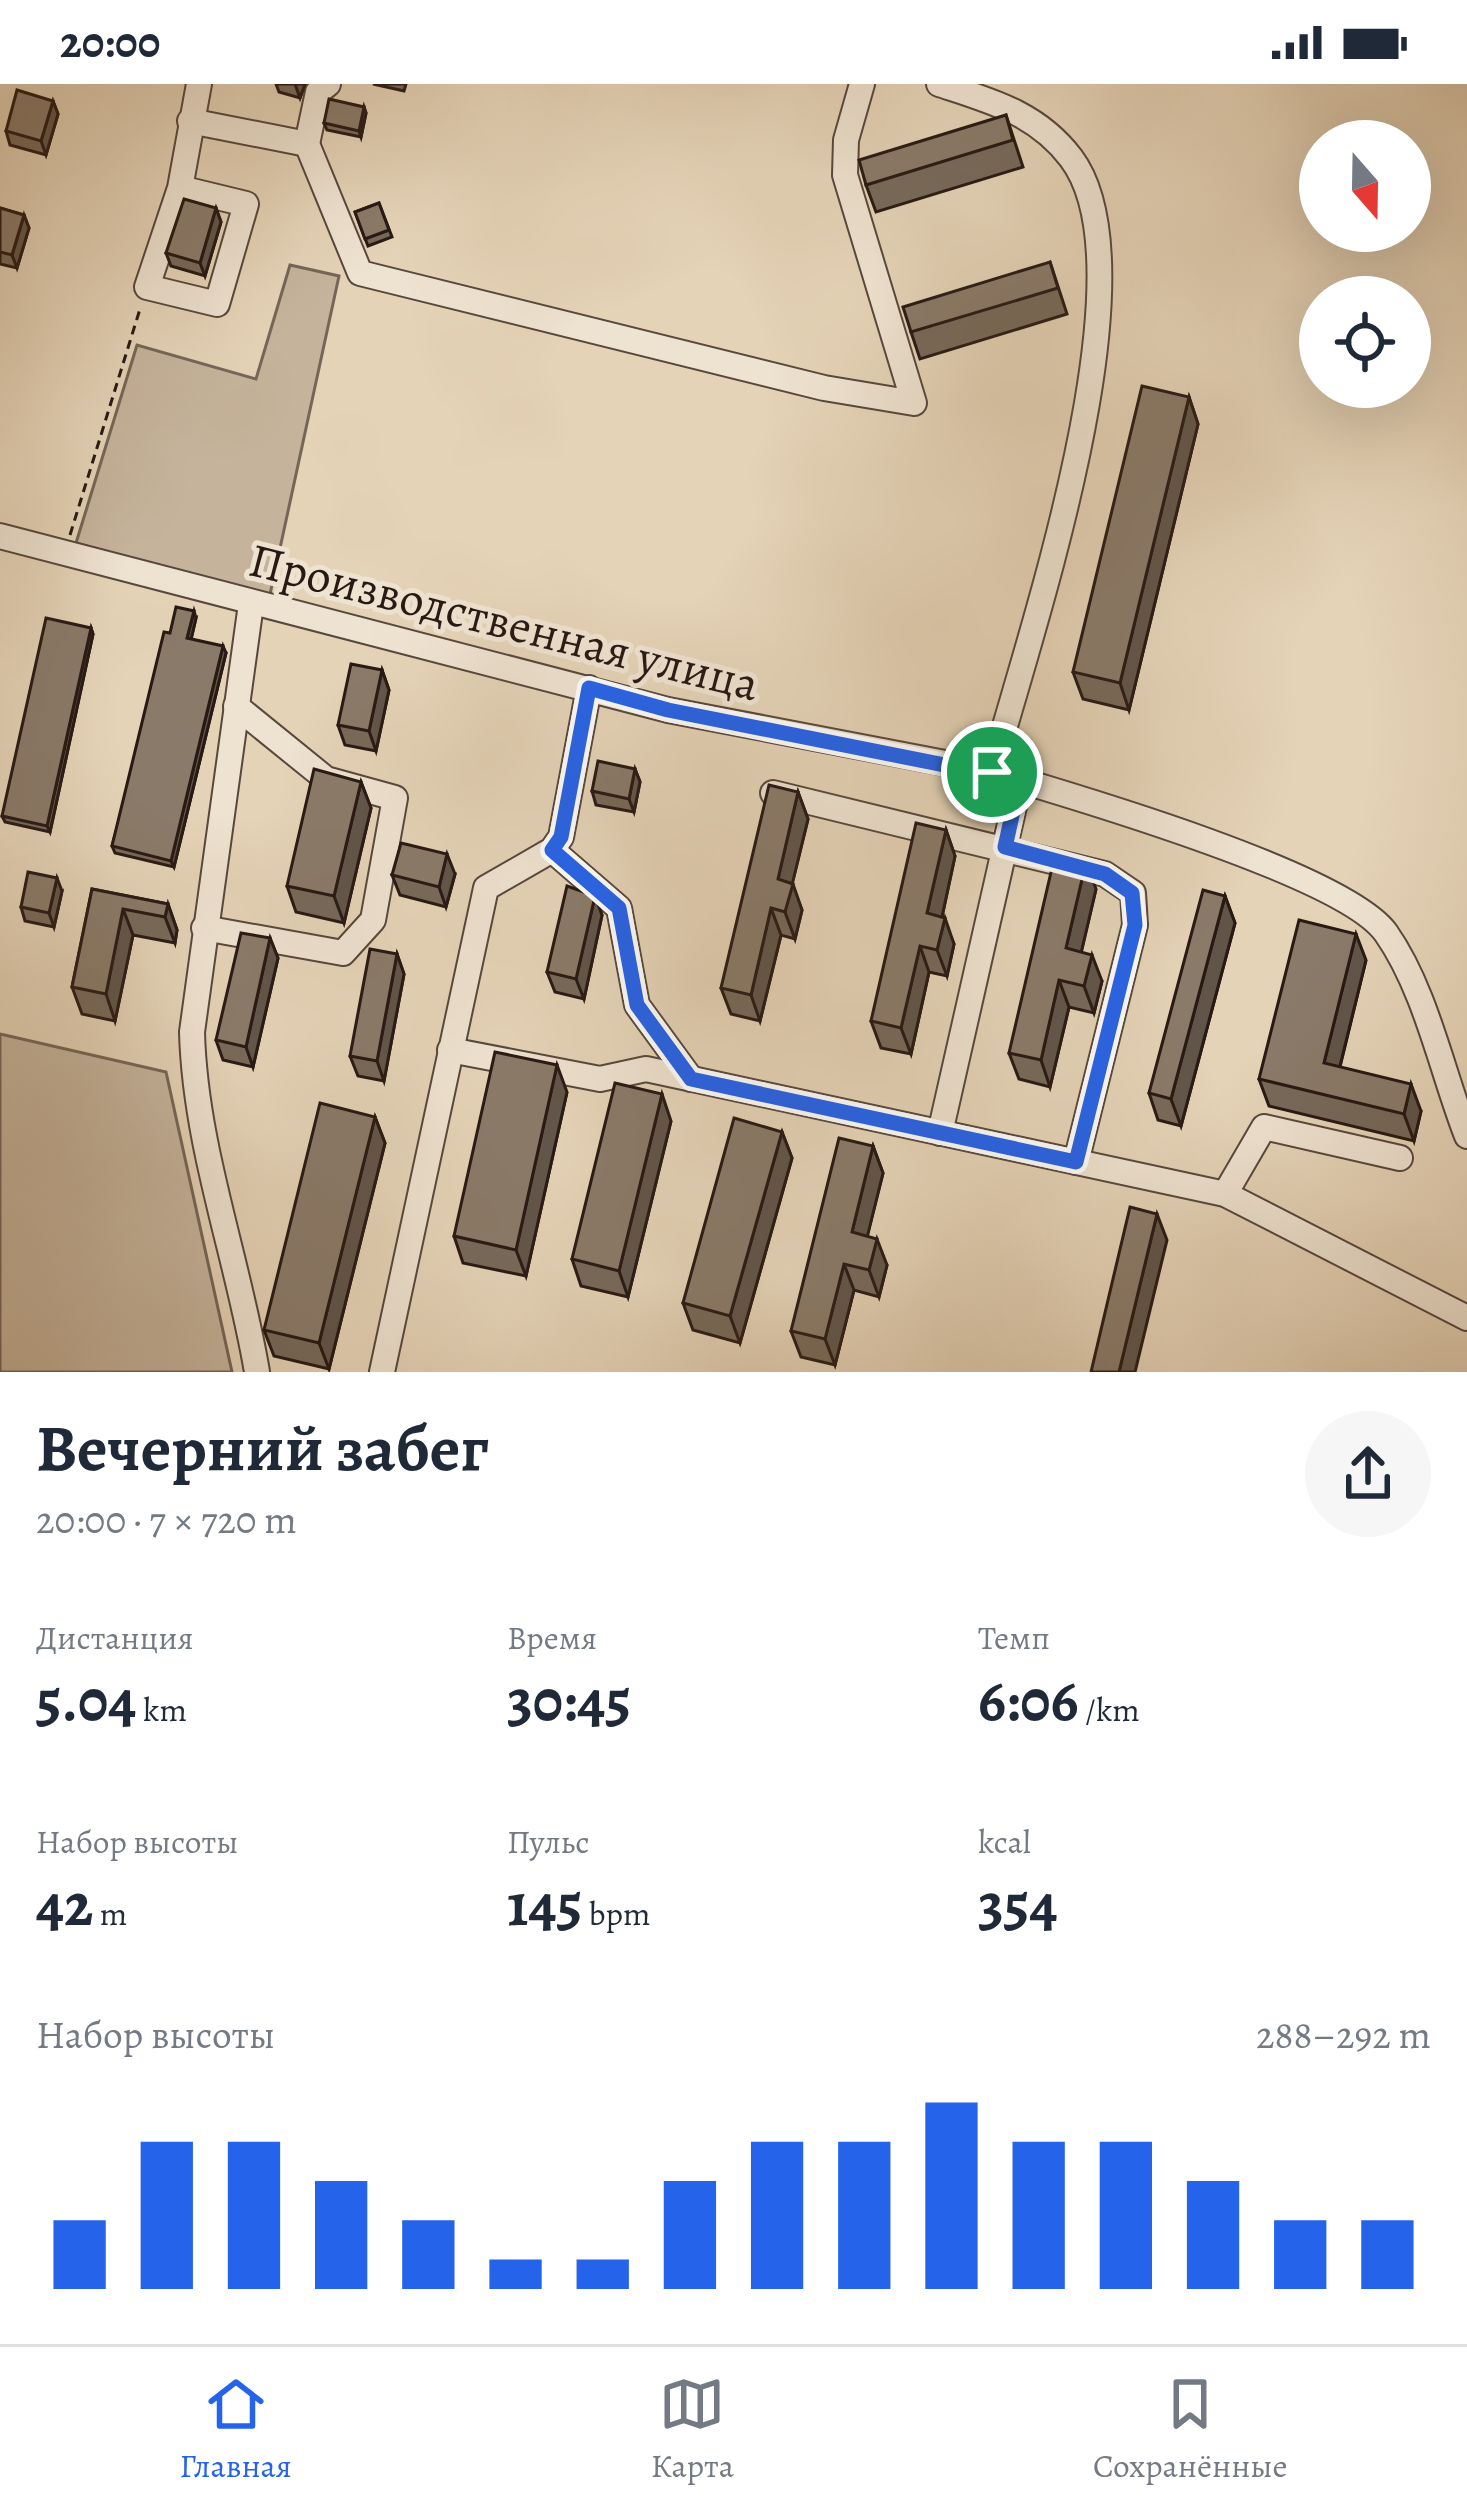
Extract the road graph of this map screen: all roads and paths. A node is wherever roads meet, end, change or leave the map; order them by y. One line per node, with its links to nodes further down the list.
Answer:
1 (200, 84): 5 (street)
2 (328, 84): 6 (street)
3 (862, 84): 6 (street)
4 (939, 84): 14 (street)
5 (190, 121): 6 (street); 7 (street)
6 (307, 144)
7 (180, 188): 8 (street); 8 (street)
8 (147, 287): 10 (path)
9 (0, 536): 10 (street, Производственная улица)
10 (64, 554): 11 (street, Производственная улица)
11 (251, 604): 12 (street, Производственная улица); 13 (street)
12 (589, 688): 14 (street, Производственная улица); 18 (street)
13 (236, 706): 19 (street); 19 (street)
14 (992, 772): 15 (street, Производственная улица)
15 (1020, 780): 17 (street); 23 (street, Производственная улица)
16 (771, 793): 17 (street)
17 (1005, 847): 22 (street); 25 (street)
18 (552, 850): 20 (street); 21 (street)
19 (204, 928): 28 (street)
20 (450, 1050): 21 (street); 29 (street)
21 (691, 1079): 22 (street)
22 (940, 1132): 25 (street)
23 (1467, 1136)
24 (1400, 1157): 26 (street)
25 (1076, 1162): 26 (street)
26 (1225, 1194): 27 (street)
27 (1467, 1318)
28 (257, 1372)
29 (382, 1372)

